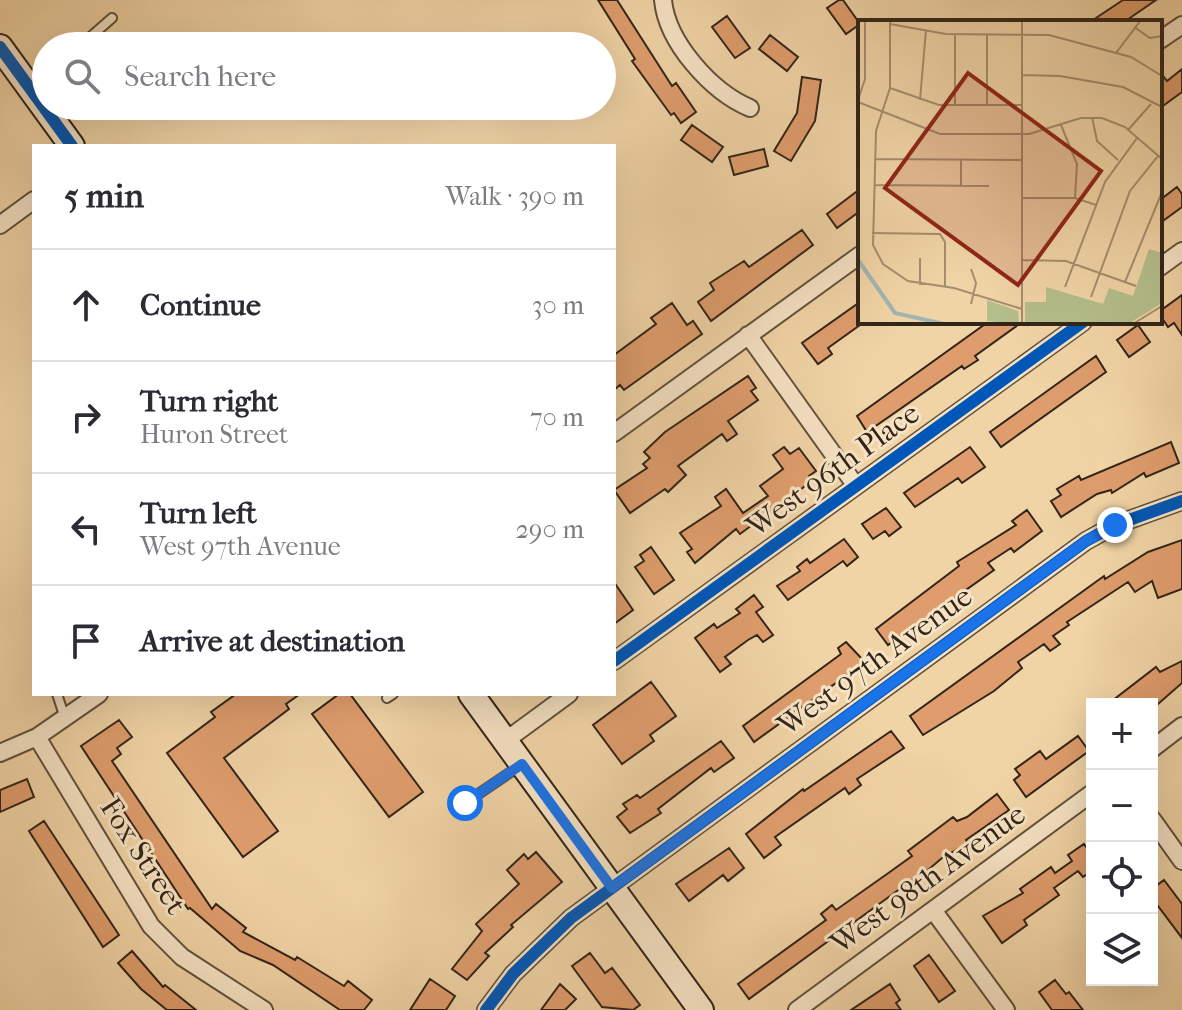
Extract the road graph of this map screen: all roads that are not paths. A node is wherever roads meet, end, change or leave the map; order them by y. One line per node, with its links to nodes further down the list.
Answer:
1 (663, 0): 8 (street)
2 (112, 18): 4 (lane)
3 (1182, 25): 5 (street)
4 (96, 32)
5 (1162, 39)
6 (0, 47): 7 (main road)
7 (32, 74)
8 (750, 108)
9 (58, 120): 10 (main road)
10 (71, 144)
11 (32, 201): 12 (street)
12 (0, 225)
13 (1182, 251): 15 (street)
14 (858, 256): 17 (street)
15 (1162, 266)
16 (1080, 324): 19 (street, West 96th Place)
17 (748, 335): 18 (street); 19 (street)
18 (616, 432)
19 (856, 486): 21 (street, West 96th Place)
20 (1182, 501): 37 (street, West 97th Avenue)
21 (616, 660)
22 (58, 696): 26 (lane)
23 (96, 696): 26 (street)
24 (472, 696): 29 (main road)
25 (566, 696): 29 (street)
26 (65, 718): 28 (street)
27 (1182, 726): 30 (street)
28 (37, 737): 31 (street); 39 (street, Fox Street)
29 (505, 741): 32 (main road)
30 (1158, 744)
31 (0, 753)
32 (522, 764): 34 (lane); 37 (main road)
33 (1086, 797): 38 (street, West 98th Avenue)
34 (465, 803)
35 (1158, 827): 36 (street)
36 (1182, 861)
37 (612, 888): 40 (street, West 97th Avenue); 41 (main road)
38 (933, 910): 42 (street, West 98th Avenue); 43 (street)
39 (264, 1010)
40 (486, 1010)
41 (701, 1010)
42 (797, 1010)
43 (1006, 1010)

